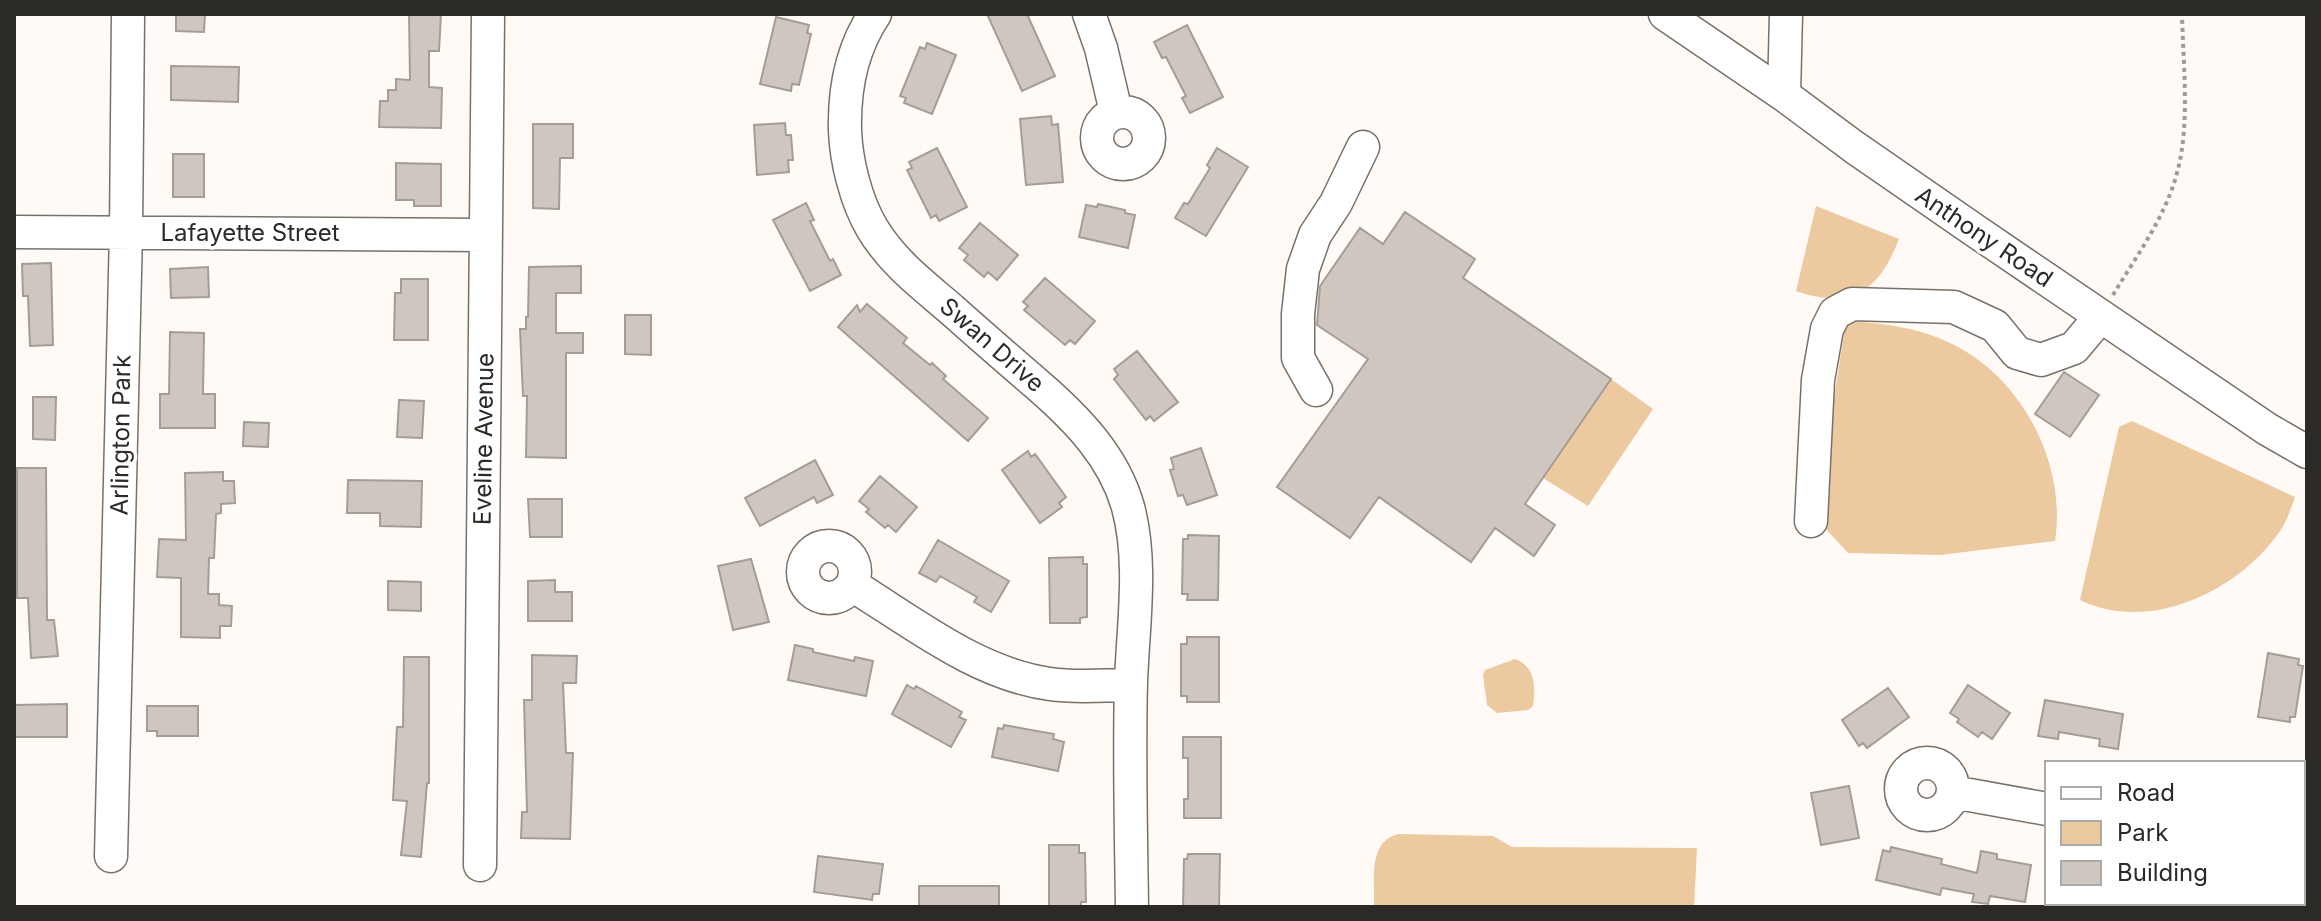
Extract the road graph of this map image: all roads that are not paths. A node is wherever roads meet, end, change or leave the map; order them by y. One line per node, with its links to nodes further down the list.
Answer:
1 (128, 14): 11 (street, Arlington Park)
2 (488, 14): 12 (street, Eveline Avenue)
3 (875, 14): 18 (street, Swan Drive)
4 (1089, 14): 8 (street)
5 (1665, 14): 7 (street, Anthony Road)
6 (1786, 14): 7 (street)
7 (1784, 95): 13 (street, Anthony Road)
8 (1116, 112)
9 (1363, 147): 14 (street)
10 (14, 232): 11 (street, Lafayette Street)
11 (126, 232): 12 (street, Lafayette Street); 21 (street, Arlington Park)
12 (485, 235): 22 (street, Eveline Avenue)
13 (2100, 317): 15 (street, Anthony Road); 16 (street)
14 (1316, 390)
15 (2307, 452)
16 (1811, 521)
17 (852, 585): 18 (street)
18 (1131, 685): 23 (street, Swan Drive)
19 (1953, 792): 20 (street)
20 (2045, 809)
21 (111, 856)
22 (480, 865)
23 (1132, 907)

